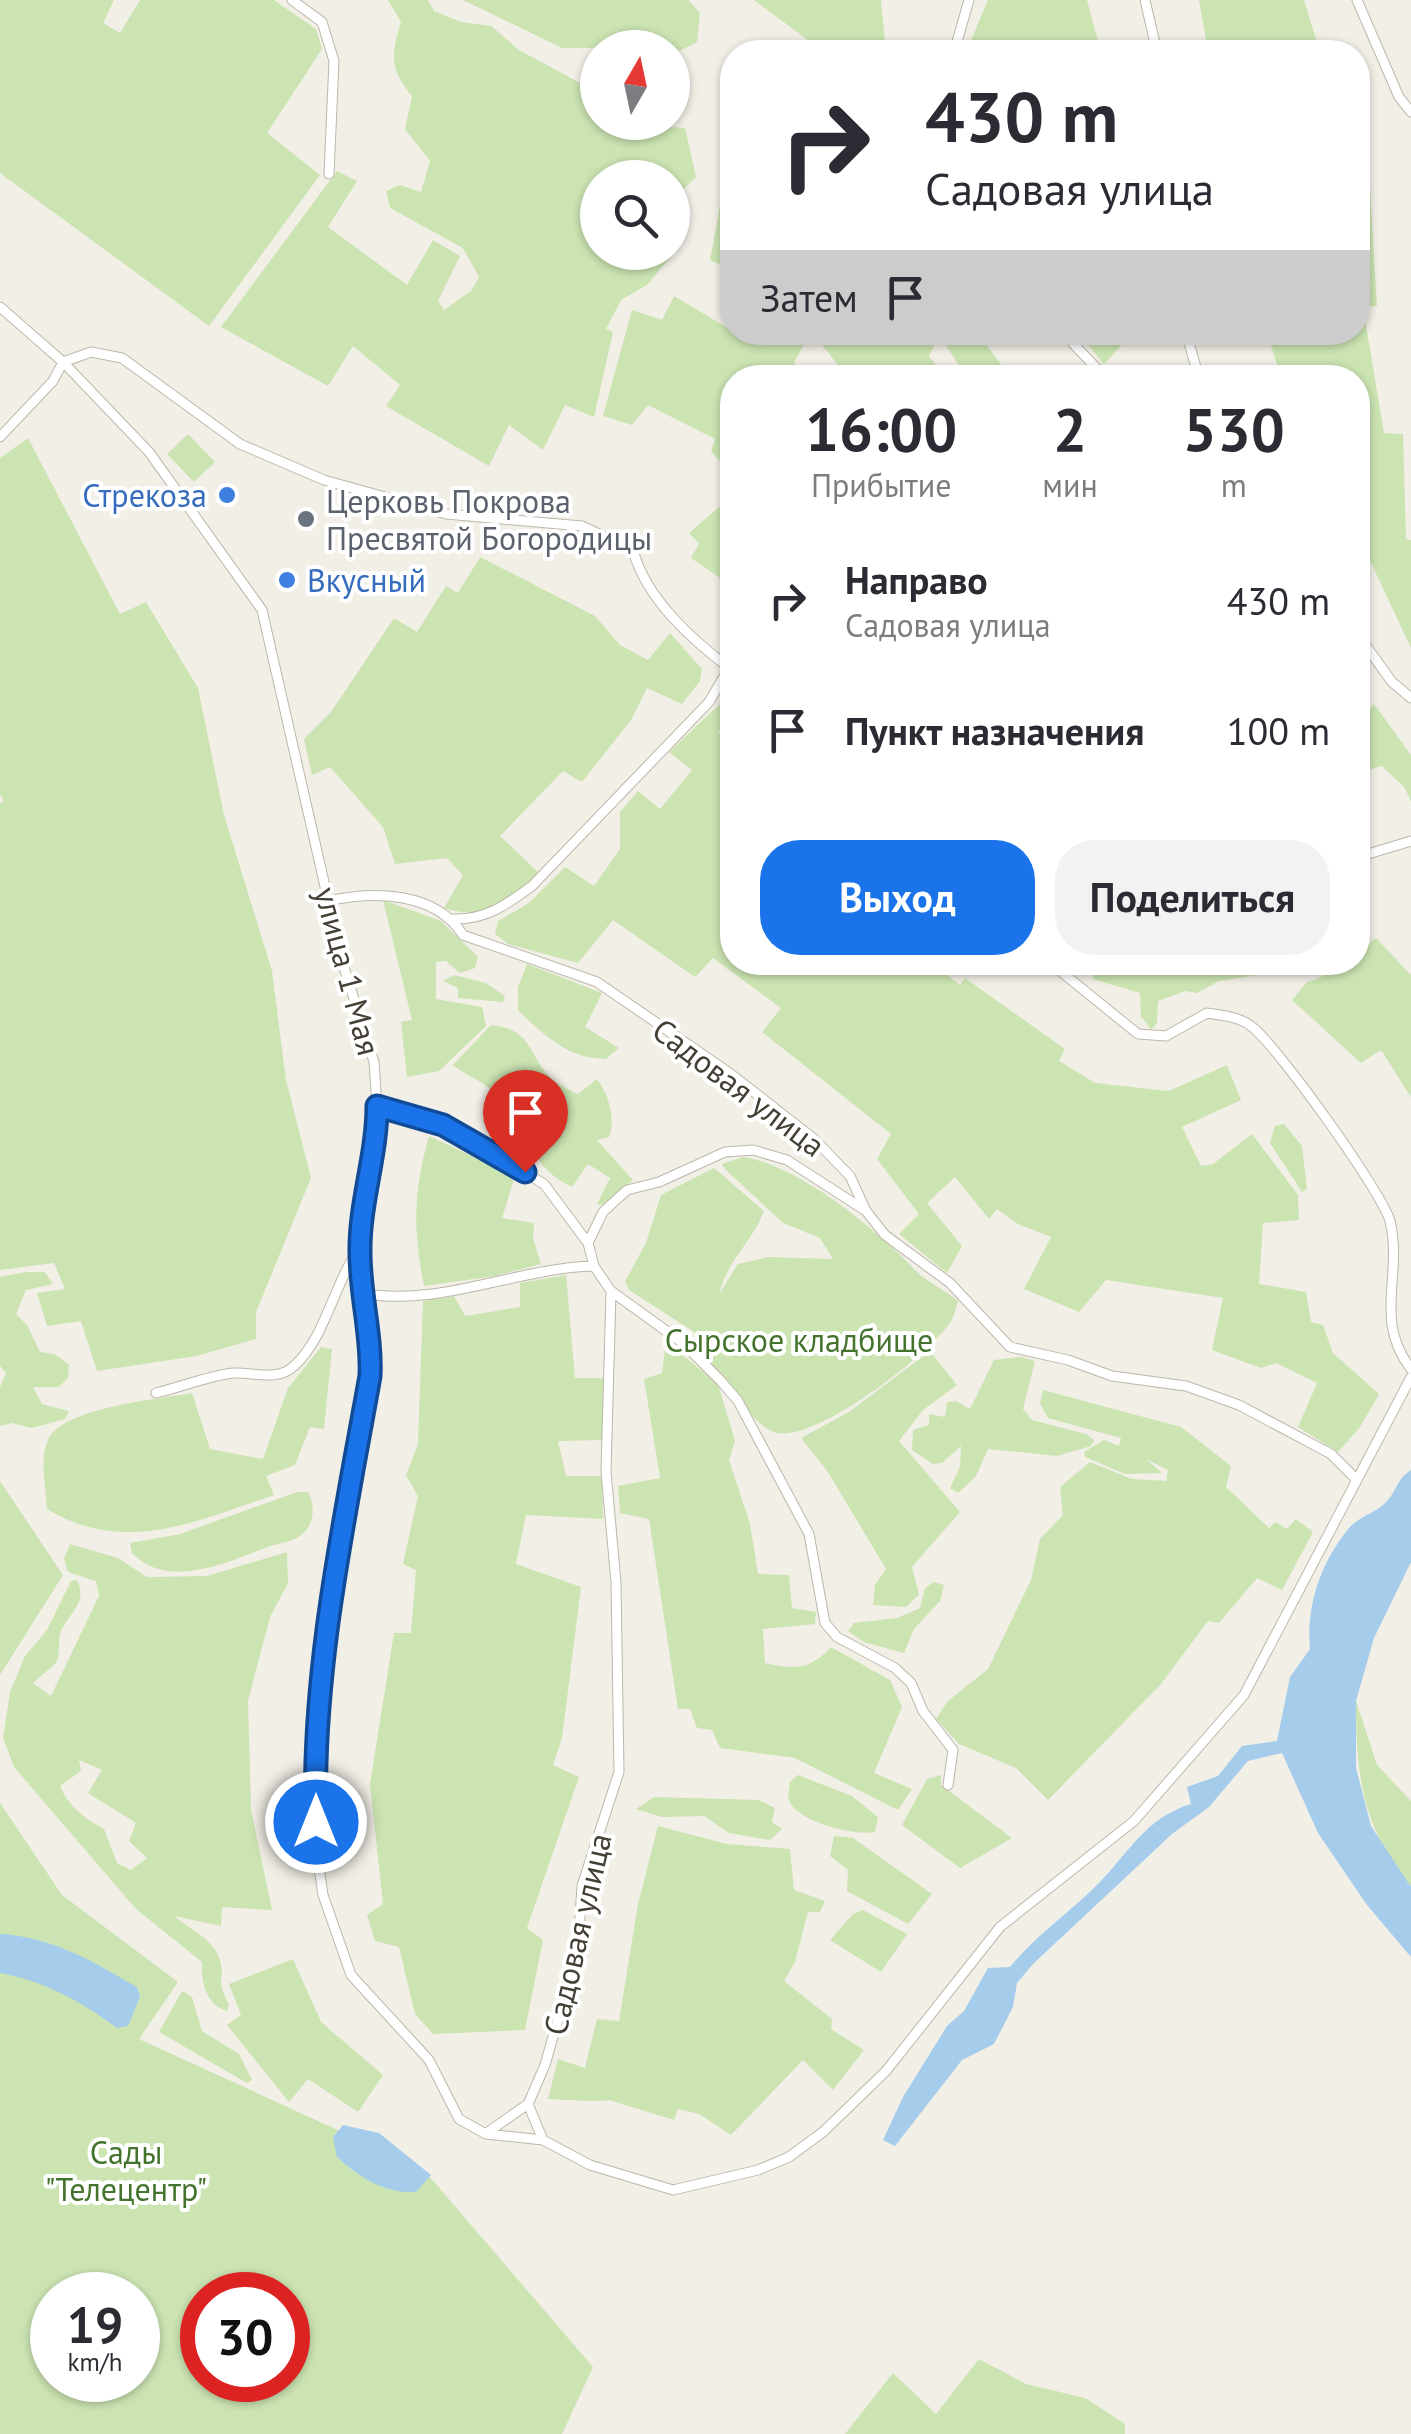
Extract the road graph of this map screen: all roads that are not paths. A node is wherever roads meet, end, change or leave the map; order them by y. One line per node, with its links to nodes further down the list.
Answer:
1 (292, 0): 8 (street)
2 (969, 0): 5 (street)
3 (1145, 0): 6 (street)
4 (1357, 0): 7 (street)
5 (957, 40)
6 (1154, 40)
7 (1411, 112)
8 (329, 174)
9 (0, 307): 11 (street, улица 1 Мая)
10 (1074, 345): 12 (street)
11 (63, 362): 13 (street); 15 (street); 20 (street, улица 1 Мая)
12 (1094, 365)
13 (0, 437)
14 (1370, 652): 17 (street)
15 (720, 659)
16 (720, 686): 21 (street)
17 (1411, 698)
18 (1411, 841): 19 (street)
19 (1370, 853)
20 (328, 901): 21 (street, Садовая улица); 23 (street, улица 1 Мая)
21 (453, 919): 24 (street, Садовая улица)
22 (1065, 975): 30 (street)
23 (377, 1106): 25 (street); 26 (street, улица 1 Мая)
24 (866, 1211): 25 (street); 33 (street, Садовая улица)
25 (588, 1243): 27 (street)
26 (360, 1248): 29 (street, улица 1 Мая); 32 (street)
27 (594, 1266): 28 (street); 29 (street)
28 (611, 1291): 34 (street); 35 (street, Садовая улица)
29 (361, 1293): 36 (street, улица 1 Мая)
30 (1411, 1369)
31 (1411, 1377): 33 (street)
32 (156, 1393)
33 (1355, 1478): 37 (street)
34 (948, 1786)
35 (528, 2104): 36 (street); 37 (street)
36 (486, 2134): 37 (street)
37 (543, 2140)

